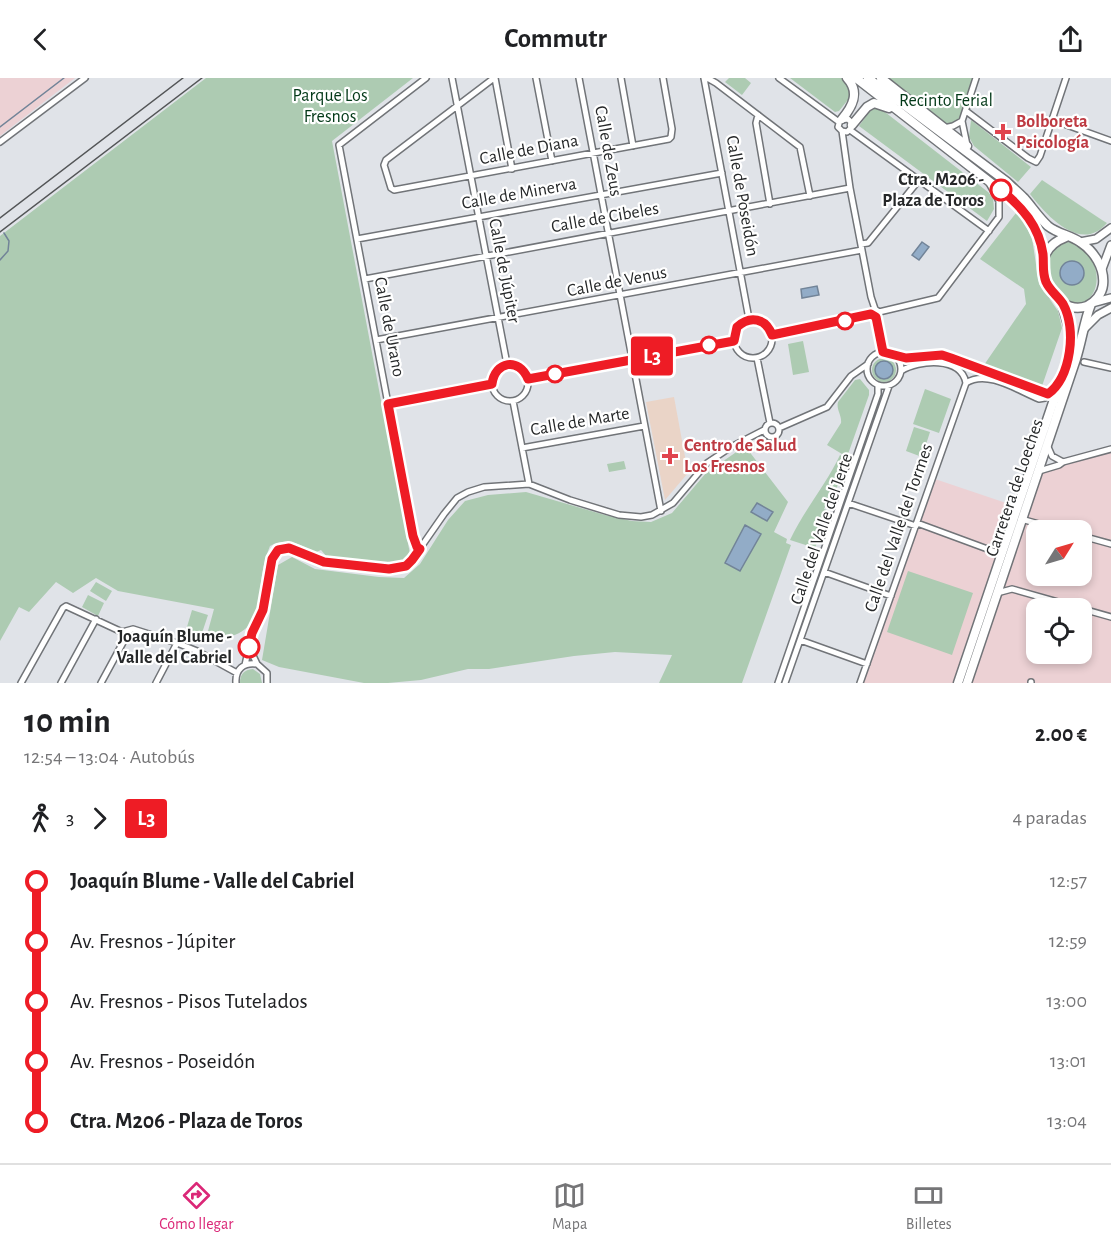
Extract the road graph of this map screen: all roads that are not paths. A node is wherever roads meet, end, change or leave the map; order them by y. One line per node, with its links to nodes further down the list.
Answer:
1 (85, 78): 27 (street)
2 (426, 78): 48 (street, Calle de Urano)
3 (452, 78): 17 (street, Calle de Júpiter)
4 (494, 78): 17 (street); 33 (street)
5 (536, 78): 32 (street)
6 (579, 78): 31 (street, Calle de Zeus)
7 (621, 78): 29 (street)
8 (663, 78): 29 (street, Calle de Diana)
9 (704, 78): 19 (street); 34 (street, Calle de Poseidón)
10 (778, 78): 22 (street)
11 (847, 78): 22 (main road)
12 (856, 78): 20 (main road)
13 (868, 78): 36 (main road)
14 (881, 78): 25 (main road)
15 (976, 78): 18 (street)
16 (1066, 78): 21 (street)
17 (458, 105): 35 (street, Calle de Júpiter); 35 (street, Calle de Diana)
18 (966, 111): 21 (street); 23 (street)
19 (758, 115): 40 (street); 41 (street)
20 (904, 115): 24 (main road); 36 (main road)
21 (1053, 120): 28 (street)
22 (840, 121): 24 (street); 26 (street)
23 (962, 121): 25 (street); 30 (street)
24 (851, 127): 26 (street); 37 (street)
25 (944, 128): 30 (main road)
26 (842, 131): 38 (street)
27 (0, 141)
28 (1111, 141)
29 (633, 146): 31 (street, Calle de Diana)
30 (968, 147): 36 (main road)
31 (593, 153): 32 (street, Calle de Diana); 39 (street, Calle de Zeus)
32 (552, 161): 33 (street, Calle de Diana)
33 (512, 169): 35 (street, Calle de Diana)
34 (722, 173): 39 (street, Calle de Minerva); 42 (street, Calle de Poseidón)
35 (471, 176): 43 (street, Calle de Júpiter)
36 (989, 176): 45 (street); 47 (main road); 53 (main road)
37 (919, 180): 45 (street); 51 (street)
38 (850, 189): 40 (street, Calle de Cibeles); 51 (street)
39 (601, 194): 43 (street, Calle de Minerva); 46 (street, Calle de Zeus)
40 (810, 196): 41 (street, Calle de Cibeles)
41 (770, 204): 42 (street, Calle de Cibeles)
42 (729, 212): 46 (street, Calle de Cibeles); 55 (street, Calle de Poseidón)
43 (479, 216): 48 (street, Calle de Minerva); 52 (street, Calle de Júpiter)
44 (1111, 228): 49 (street)
45 (989, 231): 63 (street)
46 (607, 233): 52 (street, Calle de Cibeles); 58 (street, Calle de Zeus)
47 (1066, 237): 49 (main road); 53 (main road)
48 (357, 239): 56 (street, Calle de Urano)
49 (1080, 242): 54 (main road)
50 (1111, 245): 54 (street)
51 (861, 247): 55 (street, Calle de Venus); 63 (street)
52 (486, 256): 56 (street, Calle de Cibeles); 64 (street, Calle de Júpiter)
53 (1043, 256): 60 (main road)
54 (1102, 271): 57 (street); 61 (main road)
55 (741, 274): 58 (street, Calle de Venus); 65 (street, Calle de Poseidón)
56 (365, 279): 68 (street, Calle de Urano)
57 (1111, 280)
58 (619, 296): 64 (street, Calle de Venus); 73 (street, Calle de Zeus)
59 (1111, 298): 61 (street)
60 (1062, 304): 61 (main road); 82 (main road, Carretera de Loeches)
61 (1092, 304): 66 (main road, Carretera de Loeches)
62 (1111, 308): 66 (street)
63 (875, 313): 67 (street); 70 (street)
64 (498, 319): 68 (street, Calle de Venus); 75 (street, Calle de Júpiter)
65 (749, 320): 67 (street); 69 (street)
66 (1082, 331): 94 (main road, Carretera de Loeches)
67 (772, 335): 72 (street)
68 (376, 340): 89 (street, Calle de Urano)
69 (734, 341): 72 (street); 73 (street)
70 (883, 352): 71 (street); 76 (street)
71 (896, 357): 78 (street); 87 (street)
72 (757, 358): 90 (street)
73 (631, 360): 81 (street); 91 (street, Calle de Zeus)
74 (1084, 362): 77 (street)
75 (507, 364): 81 (street); 84 (street)
76 (868, 364): 79 (street); 80 (street)
77 (1111, 368)
78 (901, 371): 83 (street); 86 (street)
79 (854, 374): 80 (street); 93 (street)
80 (868, 376): 85 (street)
81 (528, 379): 88 (street)
82 (1060, 381): 87 (street); 108 (main road, Carretera de Loeches)
83 (966, 383): 87 (street); 104 (street, Calle del Valle del Tormes)
84 (492, 384): 88 (street); 89 (street)
85 (878, 385): 86 (street); 130 (street, Calle del Valle del Jerte)
86 (889, 386): 100 (street, Calle del Valle del Jerte)
87 (1048, 394)
88 (513, 401): 95 (street)
89 (388, 404): 107 (street, Calle de Urano)
90 (770, 423): 92 (street); 93 (street)
91 (644, 426): 95 (street, Calle de Marte); 101 (street, Calle de Zeus)
92 (764, 429): 93 (street); 101 (street)
93 (779, 429)
94 (1047, 444): 97 (street); 98 (main road, Carretera de Loeches)
95 (522, 448): 99 (street)
96 (1111, 449): 97 (street)
97 (1063, 462): 98 (street)
98 (1038, 471): 102 (main road, Carretera de Loeches)
99 (529, 484): 101 (street); 107 (street)
100 (848, 503): 104 (street); 109 (street, Calle del Valle del Jerte)
101 (661, 511)
102 (1021, 519): 103 (street); 110 (main road, Carretera de Loeches)
103 (1026, 520)
104 (916, 525): 108 (street); 113 (street, Calle del Valle del Tormes)
105 (1092, 539): 106 (street)
106 (1111, 544)
107 (420, 549): 119 (street)
108 (1001, 554): 133 (main road, Carretera de Loeches)
109 (824, 572): 113 (street); 117 (street, Calle del Valle del Jerte)
110 (1003, 575): 111 (street); 112 (main road, Carretera de Loeches)
111 (1012, 588): 112 (street); 114 (street)
112 (997, 593): 134 (main road, Carretera de Loeches)
113 (891, 596): 122 (street, Calle del Valle del Tormes)
114 (1111, 617)
115 (96, 619): 116 (street); 124 (street); 125 (street)
116 (126, 631): 118 (street); 126 (street)
117 (800, 640): 122 (street); 131 (street, Calle del Valle del Jerte)
118 (177, 643): 123 (street); 127 (street)
119 (249, 647): 120 (street); 121 (street)
120 (245, 664): 121 (street); 123 (street)
121 (257, 664): 129 (street)
122 (867, 664): 132 (street, Calle del Valle del Tormes)
123 (237, 673): 128 (street)
124 (21, 683)
125 (61, 683)
126 (101, 683)
127 (156, 683)
128 (236, 683)
129 (267, 683)
130 (778, 683)
131 (784, 683)
132 (860, 683)
133 (958, 683)
134 (967, 683)

